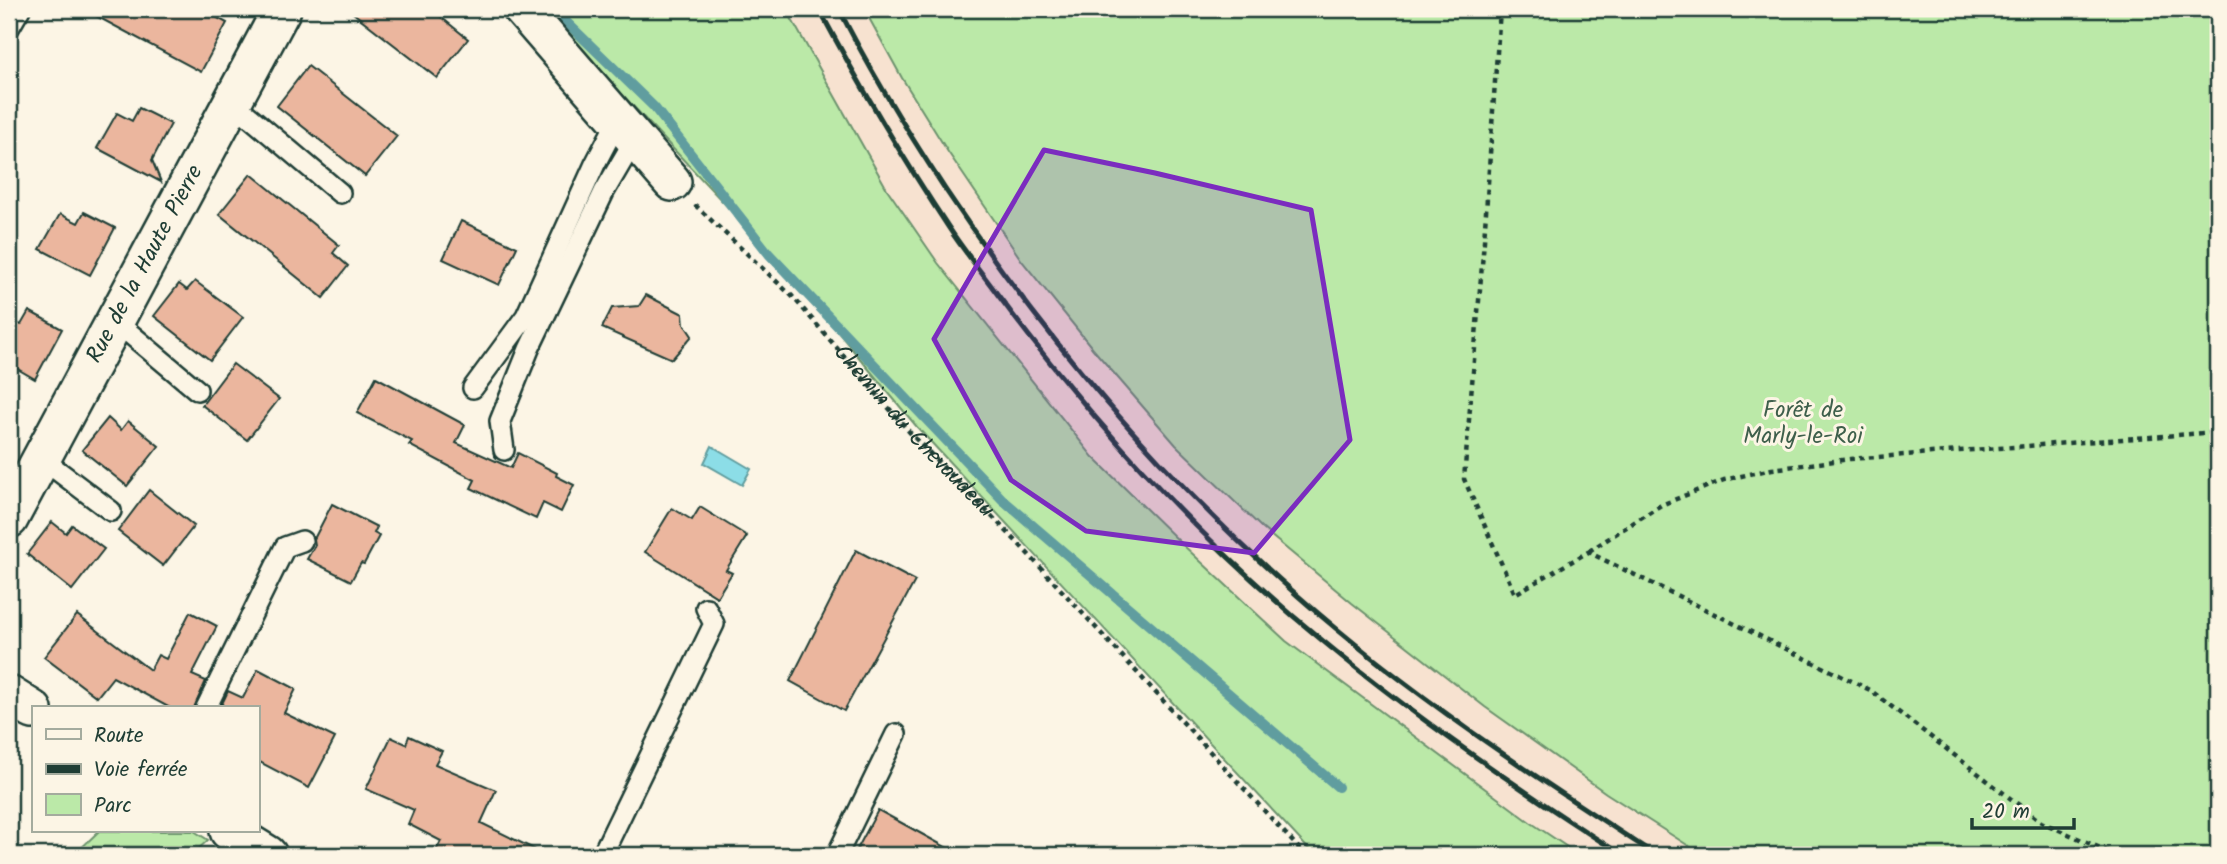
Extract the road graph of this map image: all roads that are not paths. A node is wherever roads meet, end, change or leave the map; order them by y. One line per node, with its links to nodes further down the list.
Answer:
1 (20, 9): 4 (lane)
2 (282, 9): 5 (street, Rue de la Haute Pierre)
3 (522, 9): 6 (street)
4 (9, 28)
5 (232, 102): 8 (lane); 9 (street, Rue de la Haute Pierre)
6 (627, 130): 7 (street); 10 (lane); 12 (lane)
7 (672, 182)
8 (340, 193)
9 (115, 321): 11 (lane); 13 (street, Rue de la Haute Pierre)
10 (473, 388)
11 (197, 390)
12 (503, 450)
13 (41, 458): 14 (lane); 15 (street, Rue de la Haute Pierre)
14 (111, 511)
15 (9, 519)
16 (302, 541): 19 (lane)
17 (706, 608): 24 (lane)
18 (9, 695): 20 (street)
19 (207, 706)
20 (32, 709)
21 (896, 734): 25 (lane)
22 (231, 832): 23 (street)
23 (268, 855)
24 (602, 855)
25 (836, 855)

